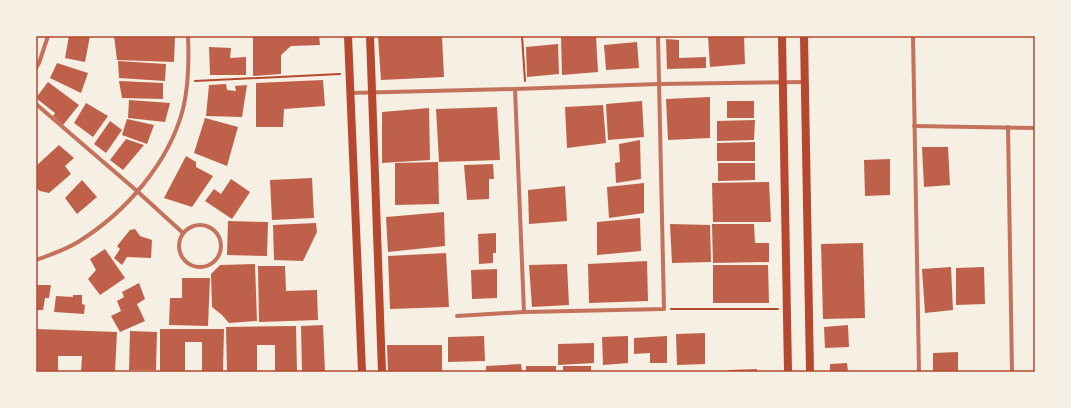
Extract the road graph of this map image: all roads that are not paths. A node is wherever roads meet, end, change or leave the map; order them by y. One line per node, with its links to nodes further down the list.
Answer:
1 (48, 36): 9 (street)
2 (188, 36): 20 (street)
3 (348, 36): 14 (main road)
4 (370, 36): 15 (main road)
5 (658, 36): 12 (street)
6 (782, 36): 10 (main road)
7 (804, 36): 11 (main road)
8 (912, 36): 17 (street)
9 (36, 68)
10 (783, 82): 11 (street); 12 (street); 27 (main road)
11 (805, 82): 28 (main road)
12 (659, 84): 13 (street); 23 (street)
13 (515, 89): 15 (street); 23 (street)
14 (350, 93): 15 (street); 25 (main road)
15 (372, 93): 26 (main road)
16 (36, 104): 20 (street)
17 (914, 126): 18 (street); 29 (street)
18 (1008, 127): 19 (street); 30 (street)
19 (1035, 128)
20 (137, 191): 21 (street); 22 (street)
21 (183, 233): 21 (street)
22 (36, 260)
23 (524, 312): 24 (street)
24 (456, 316)
25 (362, 372)
26 (382, 372)
27 (788, 372)
28 (810, 372)
29 (919, 372)
30 (1012, 372)

